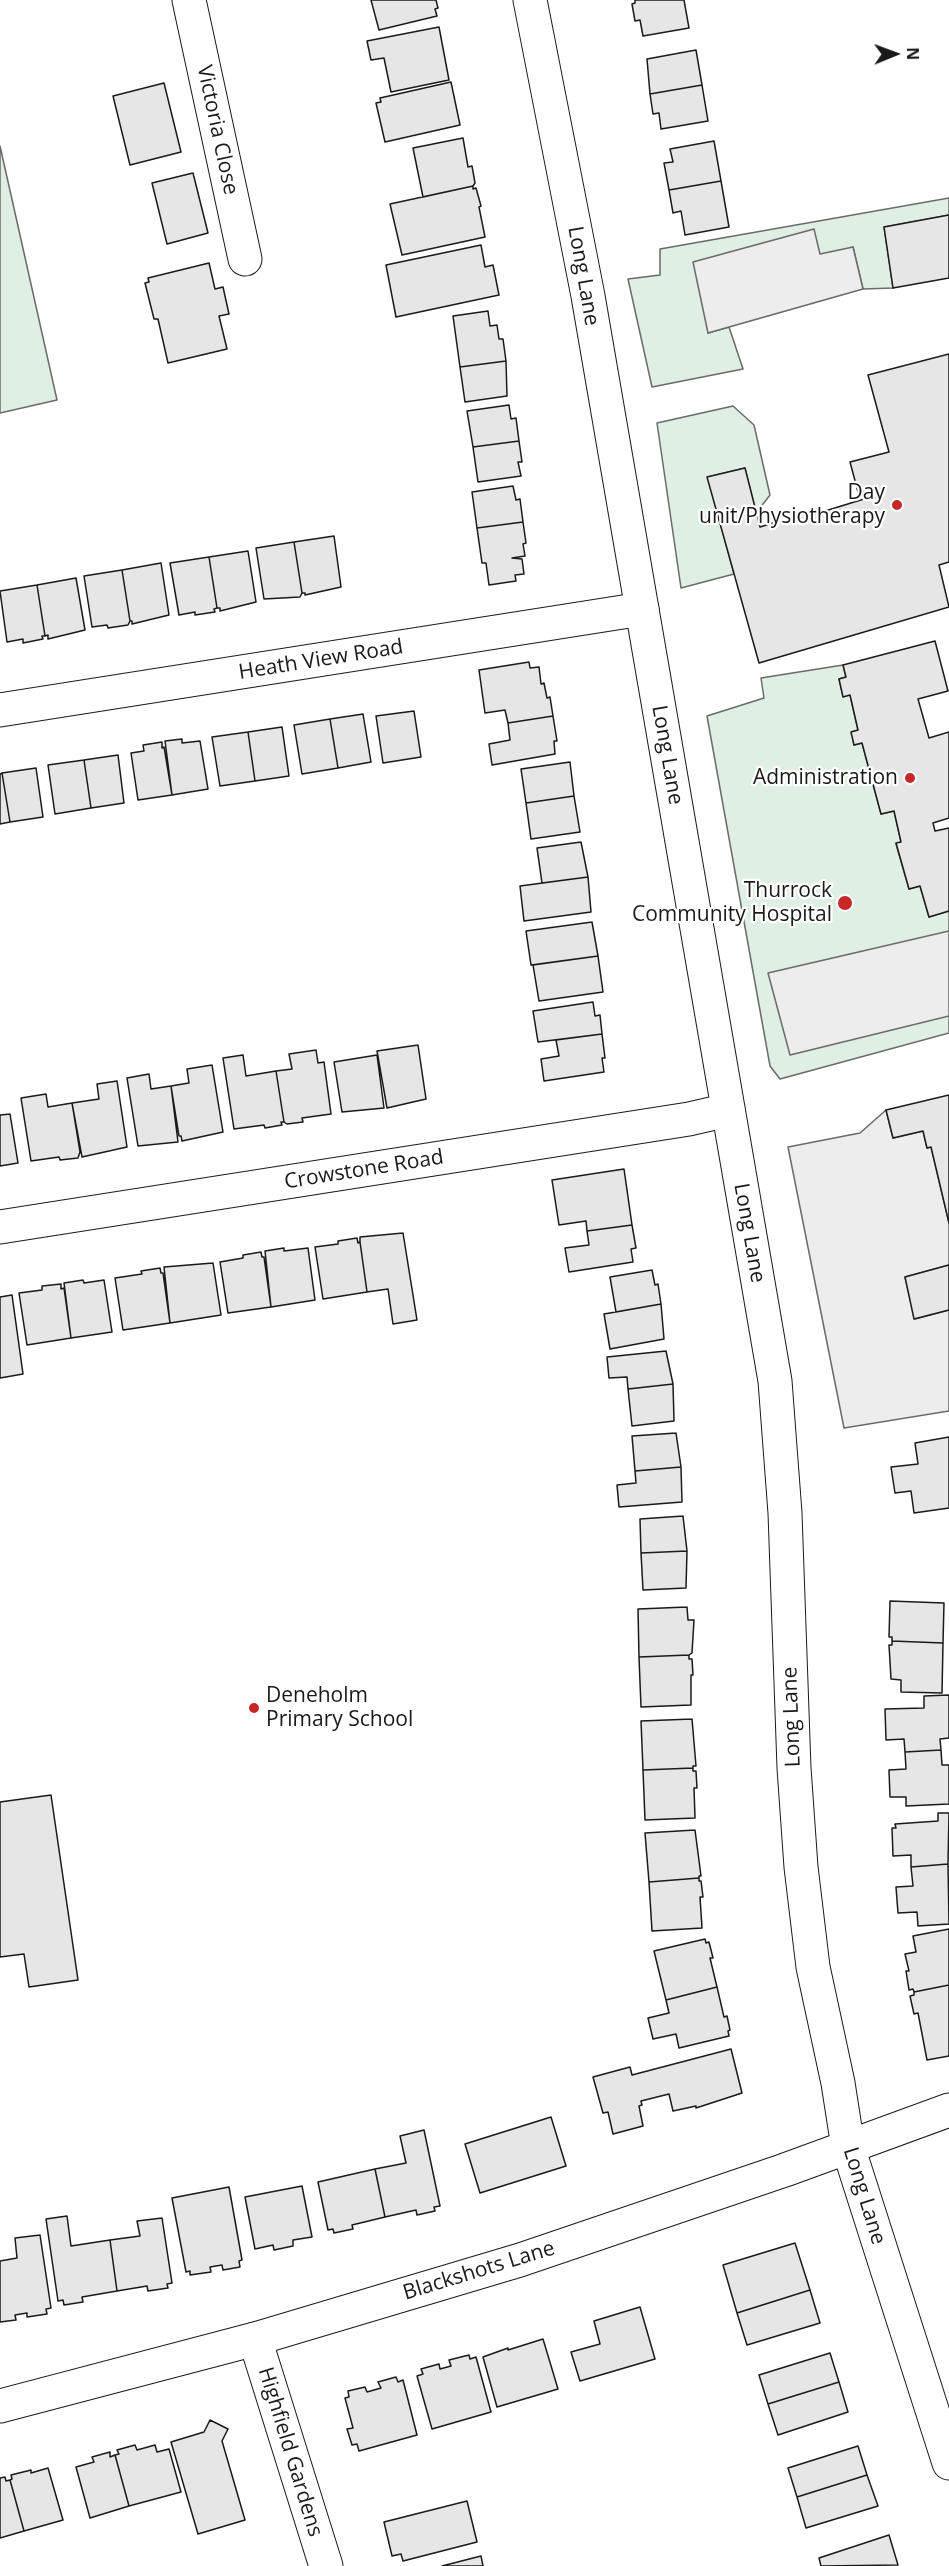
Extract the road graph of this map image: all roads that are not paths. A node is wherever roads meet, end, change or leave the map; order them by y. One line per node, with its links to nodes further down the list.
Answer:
1 (189, 0): 3 (street, Victoria Close)
2 (530, 0): 4 (street, Long Lane)
3 (245, 259)
4 (642, 609): 5 (street, Heath View Road); 6 (street, Long Lane)
5 (0, 710)
6 (728, 1110): 7 (street, Crowstone Road); 9 (street, Long Lane)
7 (0, 1227)
8 (949, 2110): 9 (street, Blackshots Lane)
9 (848, 2147): 10 (street, Blackshots Lane); 12 (street, Long Lane)
10 (255, 2339): 11 (street, Blackshots Lane); 13 (street, Highfield Gardens)
11 (0, 2406)
12 (949, 2463)
13 (326, 2566)

